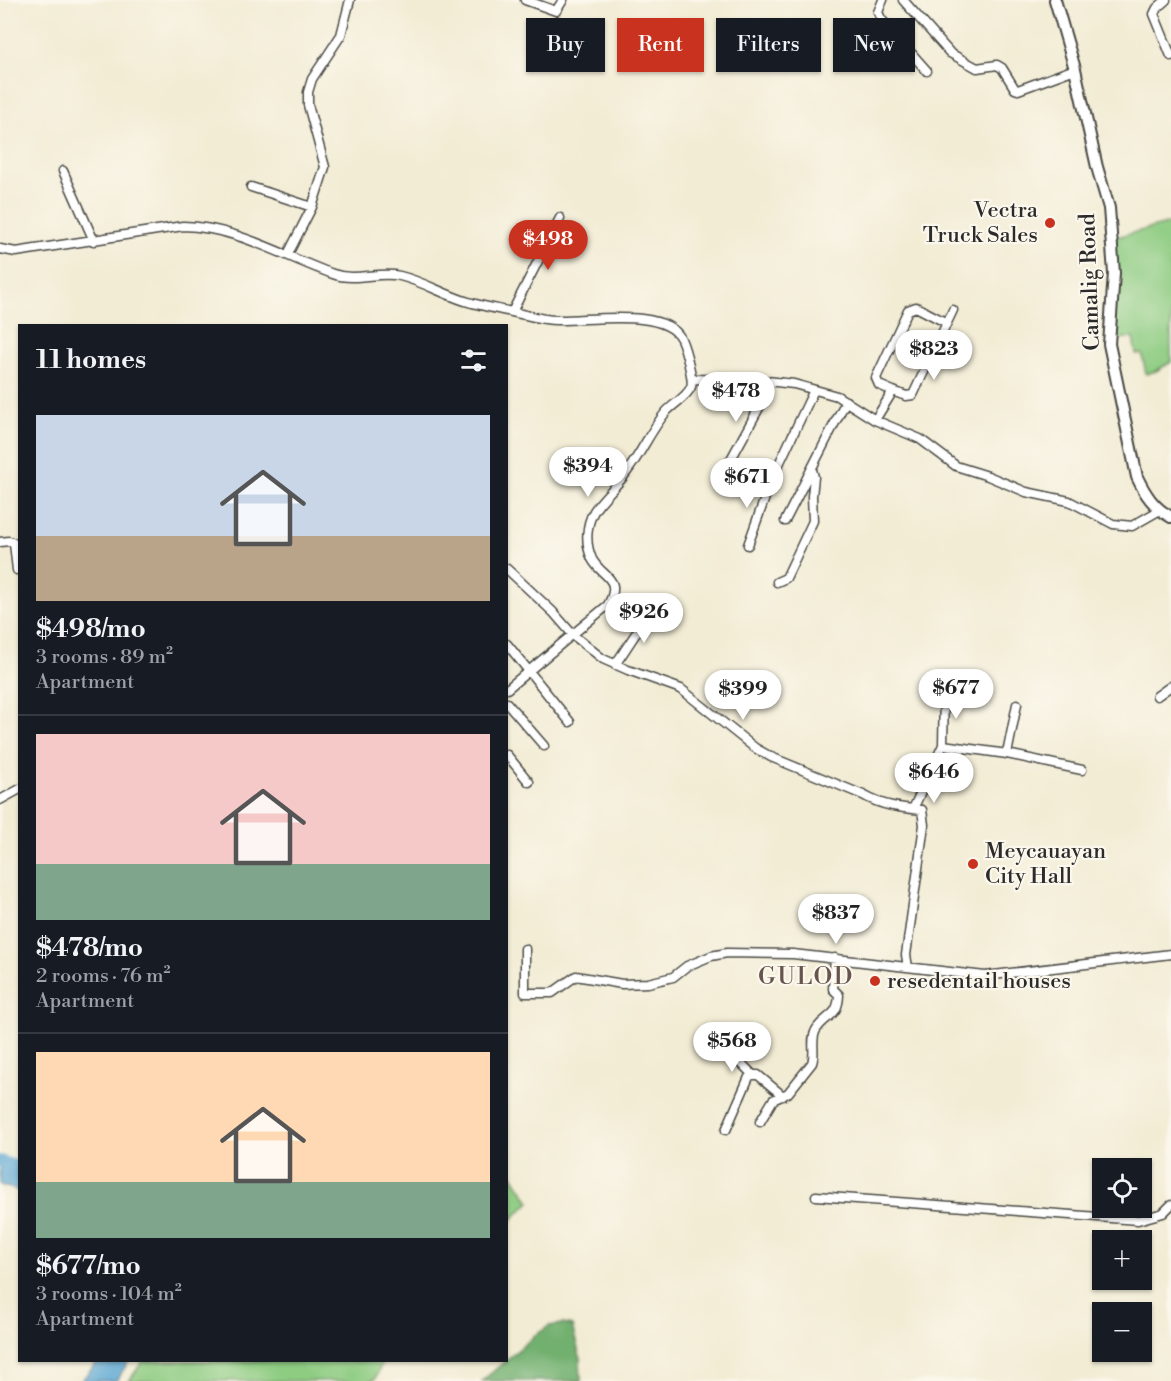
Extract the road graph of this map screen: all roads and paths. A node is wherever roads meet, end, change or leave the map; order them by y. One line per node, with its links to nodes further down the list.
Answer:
1 (350, 0): 13 (street)
2 (525, 0): 3 (street)
3 (563, 0)
4 (883, 0): 10 (street)
5 (903, 0): 9 (street)
6 (1055, 0): 9 (main road, Camalig Road)
7 (1166, 0): 8 (street)
8 (1171, 56)
9 (1075, 69): 29 (main road, Camalig Road)
10 (927, 71)
11 (63, 171): 15 (street)
12 (251, 187): 13 (street)
13 (312, 207): 17 (street)
14 (560, 218): 19 (street)
15 (94, 241): 16 (street); 17 (street)
16 (0, 249)
17 (288, 254): 19 (street)
18 (953, 310): 20 (street)
19 (512, 312): 21 (street)
20 (947, 322): 24 (street); 24 (street)
21 (693, 379): 22 (street); 38 (street)
22 (767, 381): 23 (street); 28 (street)
23 (814, 390): 25 (street); 33 (street)
24 (893, 391): 26 (street)
25 (846, 400): 26 (street); 27 (street)
26 (875, 420): 29 (street)
27 (812, 470): 31 (street); 36 (street)
28 (724, 472)
29 (1160, 510): 30 (main road, Camalig Road)
30 (1171, 517)
31 (785, 521)
32 (0, 542): 34 (street)
33 (748, 545)
34 (17, 570)
35 (508, 571): 38 (street)
36 (777, 582)
37 (652, 609): 40 (street)
38 (573, 635): 40 (street); 41 (street)
39 (508, 645): 41 (street)
40 (615, 665): 57 (street)
41 (529, 671): 43 (street); 48 (street)
42 (1171, 686): 45 (street)
43 (508, 688)
44 (944, 693): 49 (street)
45 (1157, 696)
46 (508, 704): 50 (street)
47 (1017, 704): 51 (street)
48 (570, 722)
49 (943, 745): 51 (street); 57 (street)
50 (544, 746)
51 (1007, 754): 53 (street)
52 (508, 756): 54 (street)
53 (1082, 770)
54 (529, 782)
55 (18, 790): 56 (street)
56 (0, 800)
57 (914, 809): 61 (street)
58 (525, 949): 60 (street)
59 (1171, 954): 61 (street)
60 (835, 958): 61 (street); 64 (street)
61 (908, 967)
62 (731, 1053): 63 (street)
63 (753, 1075): 64 (street); 66 (street)
64 (783, 1096): 65 (street)
65 (760, 1122)
66 (726, 1130)
67 (816, 1196): 68 (street)
68 (1171, 1206)

